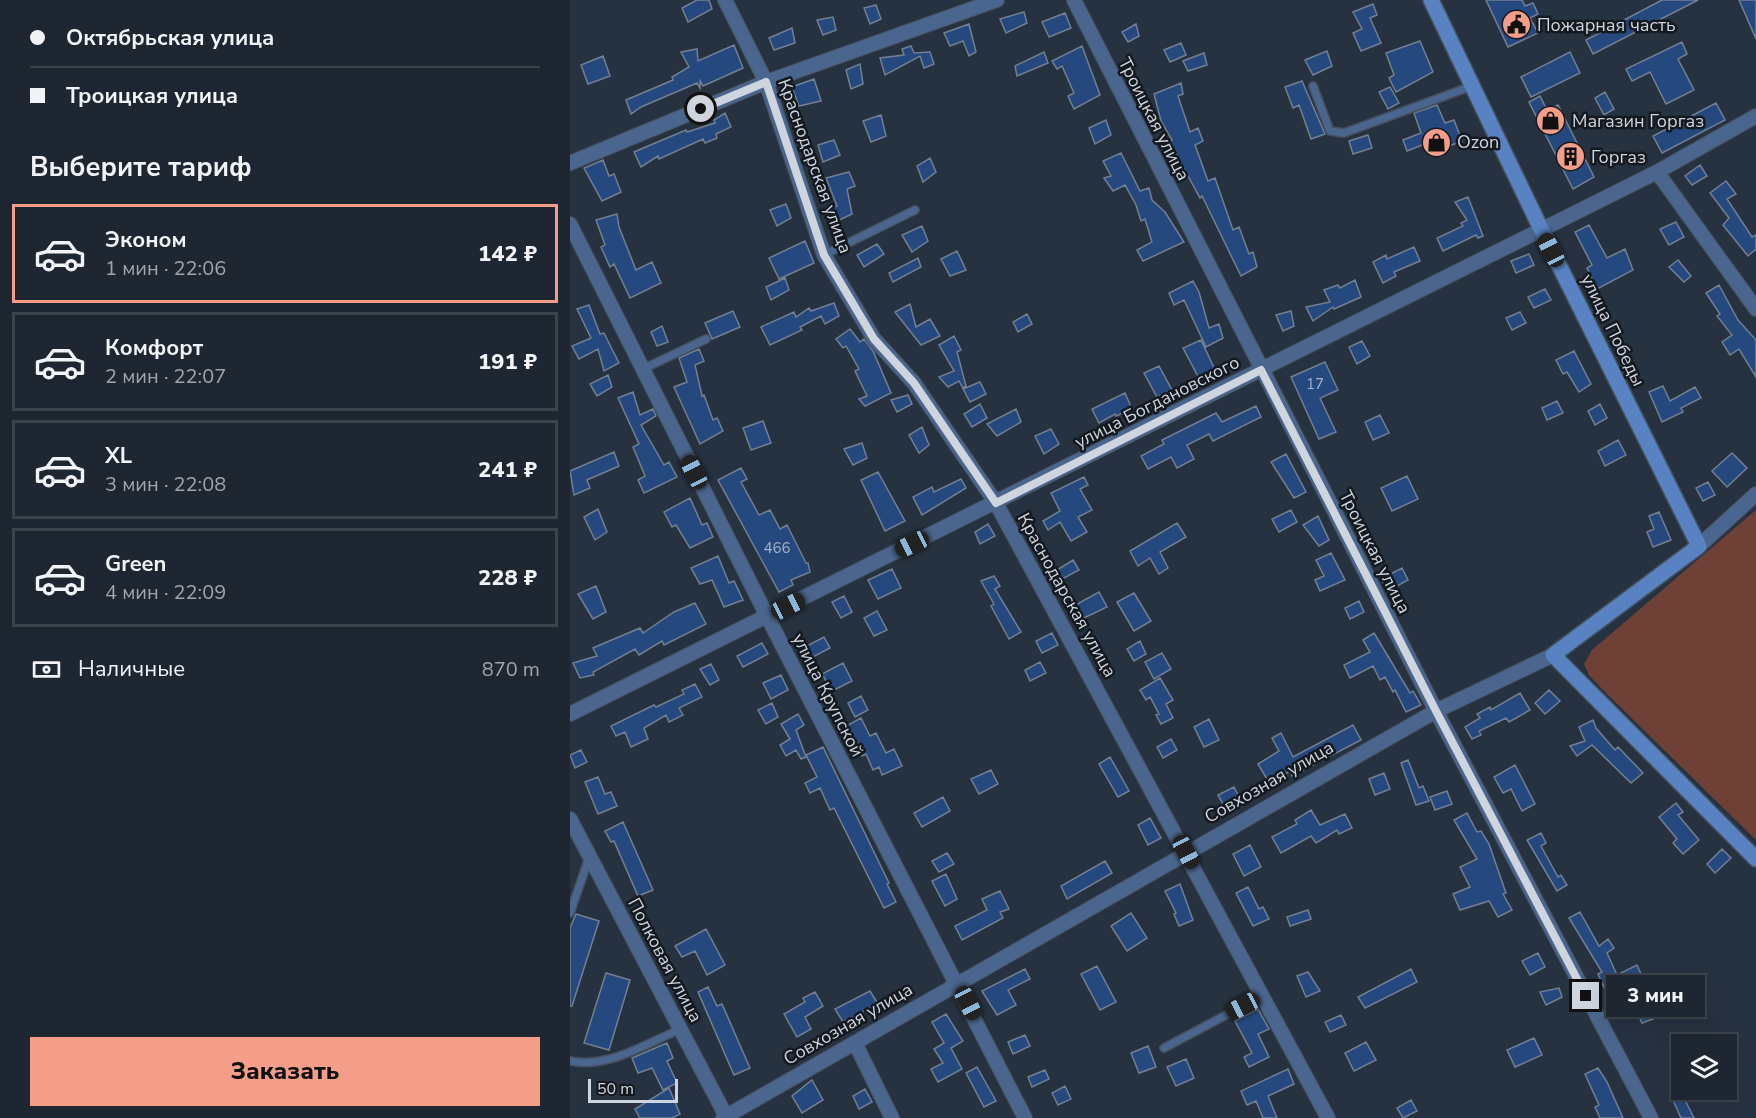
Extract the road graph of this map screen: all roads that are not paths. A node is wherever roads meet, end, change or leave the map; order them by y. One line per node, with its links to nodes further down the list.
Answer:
1 (997, 0): 5 (street)
2 (1074, 0): 19 (street, Троицкая улица)
3 (1431, 0): 7 (street, улица Победы)
4 (729, 2): 5 (street, Краснодарская улица)
5 (766, 82): 9 (street); 14 (street, Краснодарская улица)
6 (1313, 86): 7 (lane)
7 (1473, 86): 13 (street, улица Победы)
8 (1756, 116): 10 (street, улица Богдановского)
9 (570, 163)
10 (1657, 172): 13 (street, улица Богдановского); 15 (street)
11 (915, 210): 14 (lane)
12 (570, 224): 18 (street, улица Крупской)
13 (1541, 229): 19 (street, улица Богдановского); 22 (street, улица Победы)
14 (824, 255): 21 (street, Краснодарская улица)
15 (1751, 292): 16 (street)
16 (1756, 309)
17 (706, 339): 18 (lane)
18 (643, 369): 23 (street, улица Крупской)
19 (1261, 370): 21 (street, улица Богдановского); 25 (street, Троицкая улица)
20 (1756, 494): 22 (street, Совхозная улица)
21 (996, 503): 23 (street, улица Богдановского); 28 (street, Краснодарская улица)
22 (1699, 546): 24 (street, Совхозная улица)
23 (767, 616): 26 (street, улица Богдановского); 32 (street, улица Крупской)
24 (1553, 655): 25 (street, Совхозная улица); 30 (street)
25 (1436, 711): 28 (street, Совхозная улица); 42 (street, Троицкая улица)
26 (570, 714)
27 (570, 819): 29 (street, Полковая улица)
28 (1186, 852): 32 (street, Совхозная улица); 33 (street, Краснодарская улица)
29 (590, 855): 31 (lane); 34 (street, Полковая улица)
30 (1756, 859)
31 (570, 914)
32 (958, 984): 35 (street, Совхозная улица); 40 (street, улица Крупской)
33 (1262, 996): 36 (lane); 41 (street, Краснодарская улица)
34 (681, 1029): 37 (lane); 38 (street, Полковая улица)
35 (855, 1043): 38 (street, Совхозная улица); 39 (street)
36 (1164, 1048)
37 (570, 1061)
38 (726, 1117)
39 (892, 1118)
40 (1025, 1118)
41 (1328, 1118)
42 (1651, 1118)

